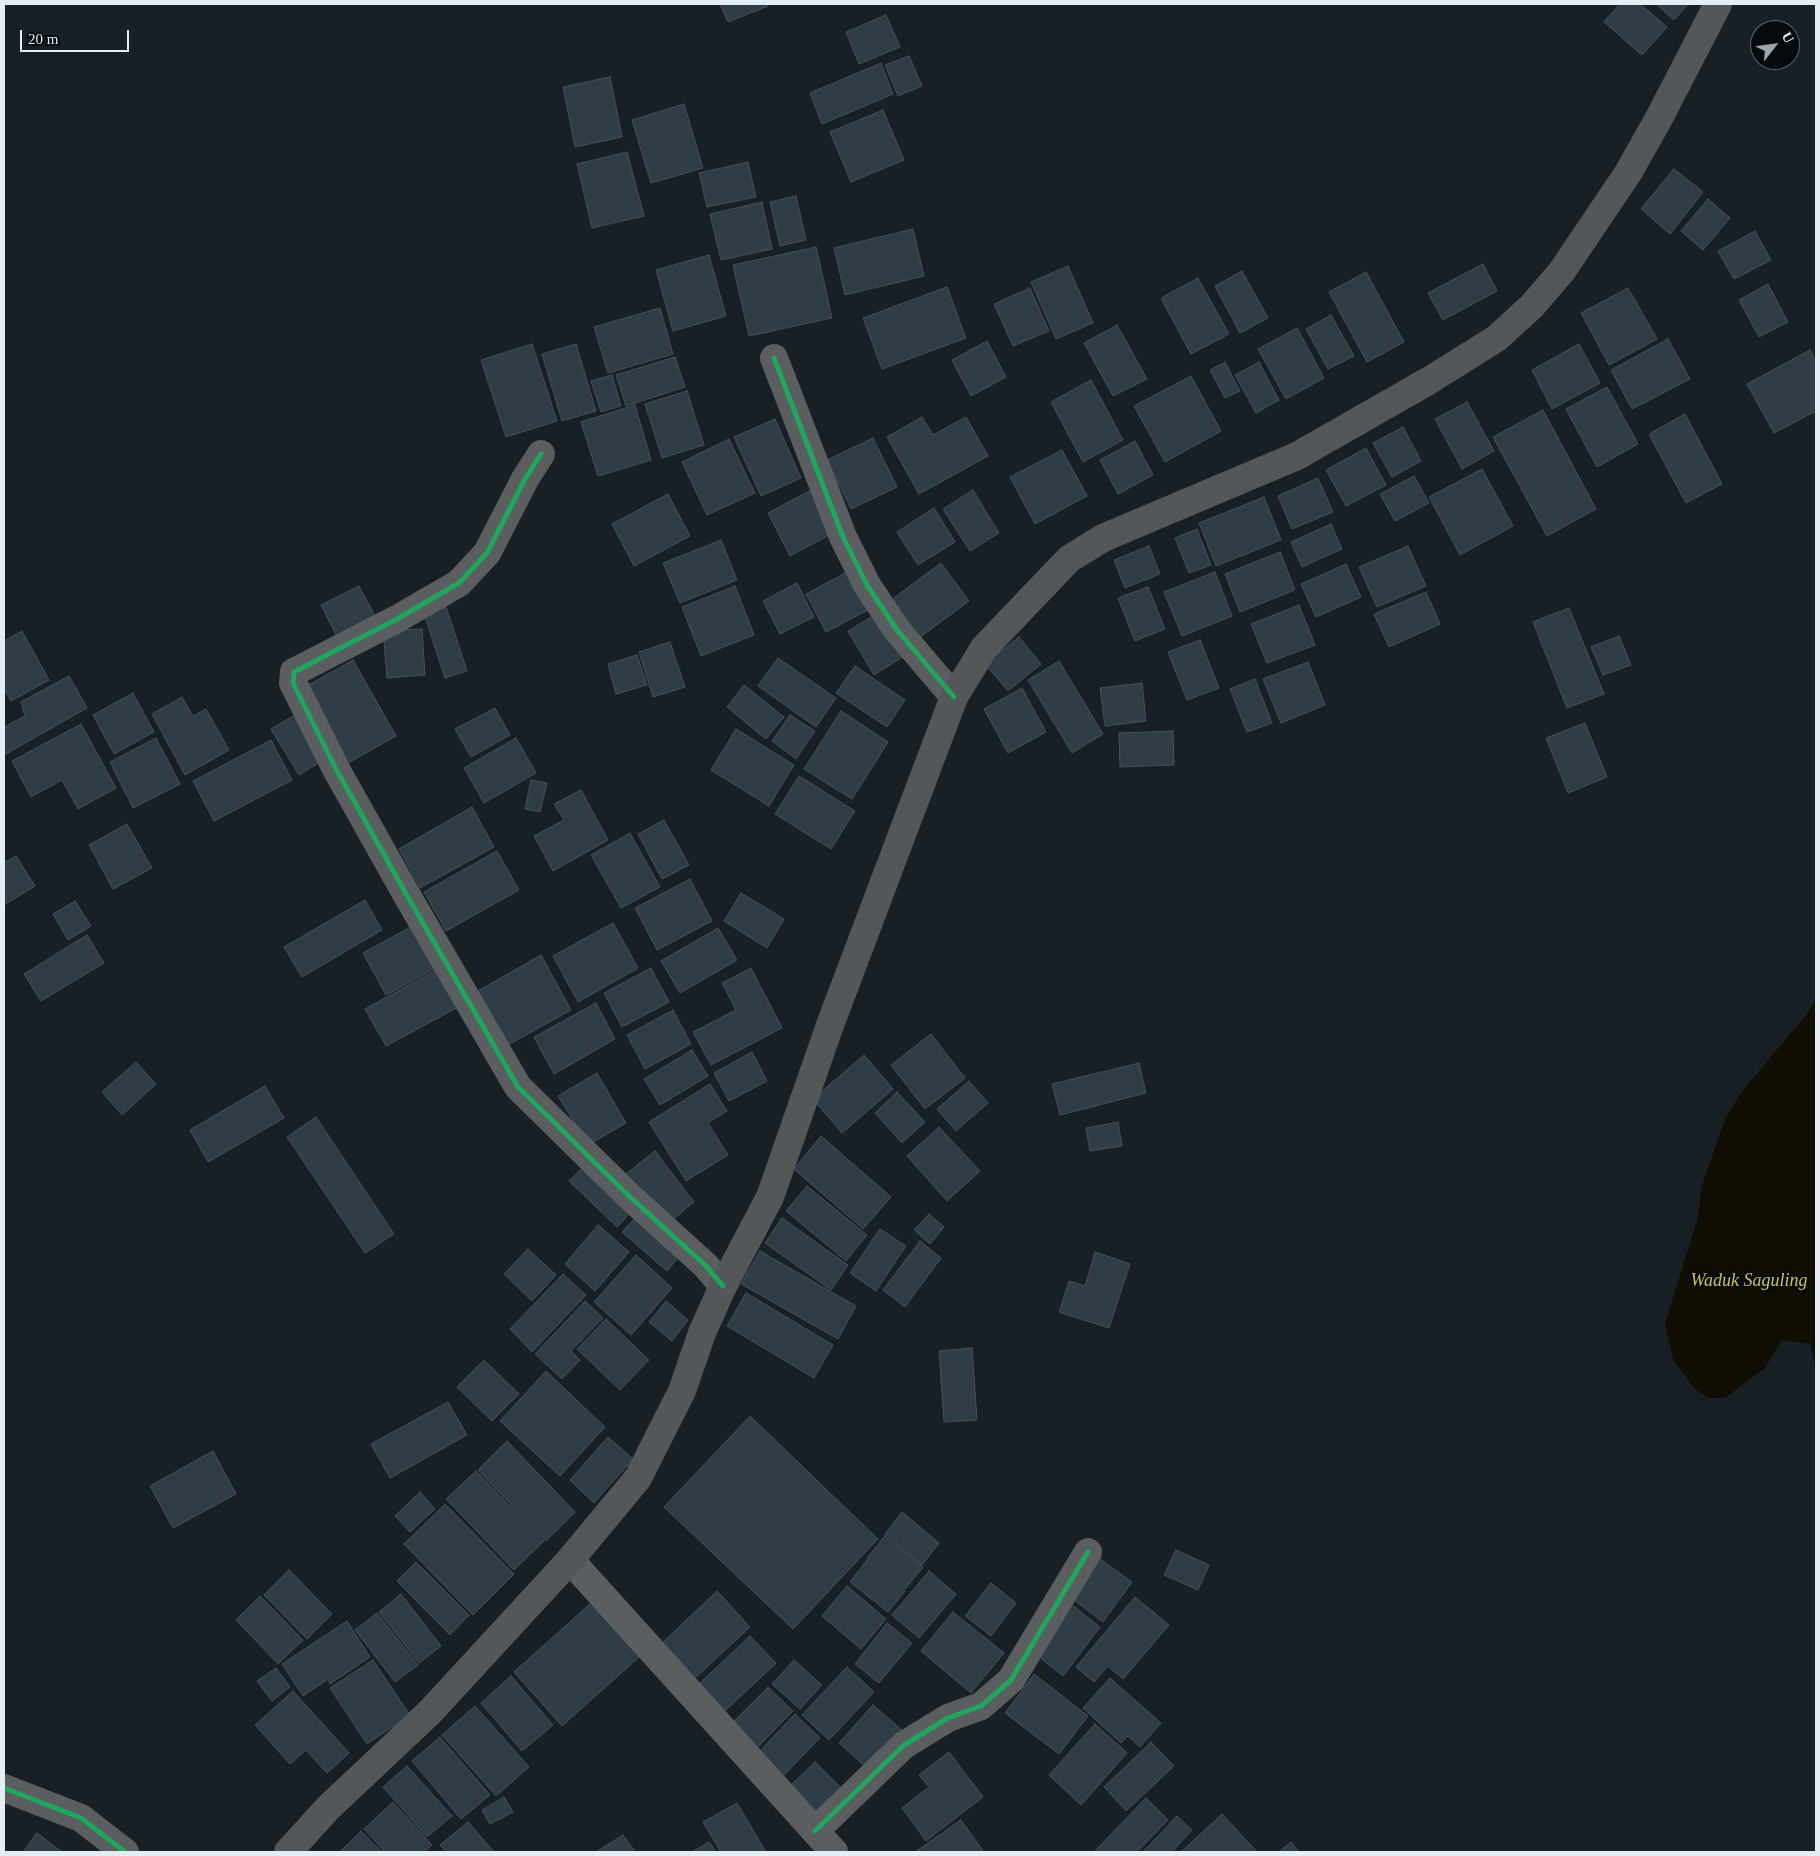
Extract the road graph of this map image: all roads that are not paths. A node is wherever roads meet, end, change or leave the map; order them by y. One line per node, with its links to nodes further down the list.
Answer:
1 (1718, 4): 4 (main road)
2 (774, 358): 4 (street)
3 (541, 454): 5 (street)
4 (954, 697): 5 (main road)
5 (723, 1286): 7 (main road)
6 (1088, 1552): 9 (street)
7 (570, 1560): 9 (street); 11 (main road)
8 (4, 1788): 10 (street)
9 (815, 1831): 12 (street)
10 (125, 1852)
11 (288, 1852)
12 (834, 1852)

